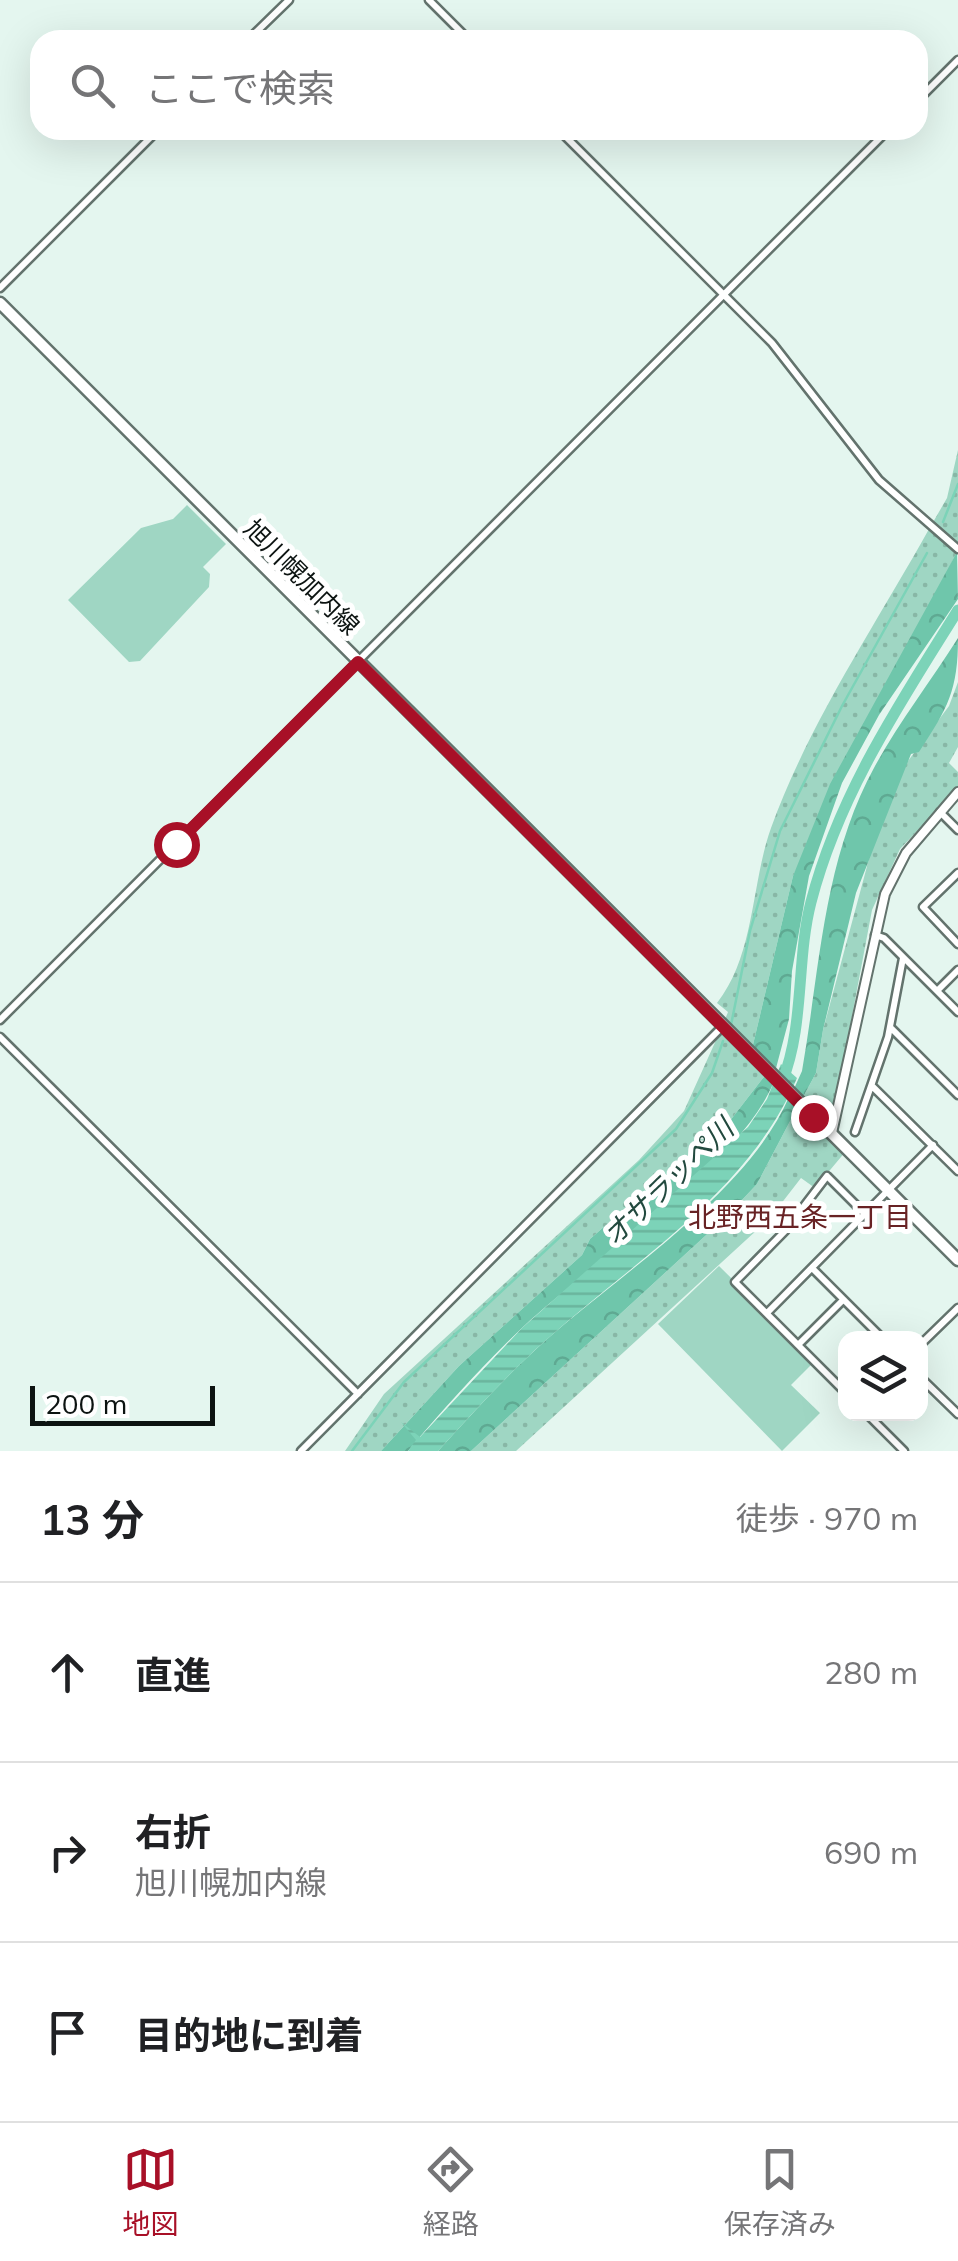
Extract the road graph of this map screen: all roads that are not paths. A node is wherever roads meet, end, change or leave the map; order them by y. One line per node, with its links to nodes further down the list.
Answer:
1 (288, 0): 3 (street)
2 (429, 0): 4 (street)
3 (258, 30)
4 (459, 30)
5 (958, 60): 6 (street)
6 (928, 90)
7 (148, 140): 10 (street)
8 (569, 140): 11 (street)
9 (878, 140): 11 (street)
10 (0, 288)
11 (723, 294): 13 (street); 14 (street)
12 (0, 303): 14 (main road, 旭川幌加内線)
13 (958, 549)
14 (358, 662): 25 (street); 26 (main road, 旭川幌加内線)
15 (958, 792): 16 (street)
16 (940, 812): 17 (street); 19 (street)
17 (958, 830)
18 (956, 879): 20 (street)
19 (874, 934): 21 (street); 32 (street)
20 (958, 944)
21 (903, 958): 23 (street); 27 (street)
22 (958, 970): 23 (street)
23 (937, 991): 24 (street)
24 (958, 1012)
25 (0, 1020)
26 (723, 1026): 32 (main road, 旭川幌加内線); 47 (street)
27 (890, 1028): 29 (street); 30 (street)
28 (0, 1036): 47 (street)
29 (873, 1087): 31 (street); 33 (street)
30 (958, 1095)
31 (855, 1132)
32 (832, 1134): 35 (main road, 旭川幌加内線)
33 (932, 1145): 34 (street); 35 (street)
34 (957, 1168)
35 (889, 1191): 36 (street); 37 (main road, 旭川幌加内線)
36 (866, 1215): 38 (street); 41 (street)
37 (958, 1260)
38 (812, 1268): 39 (street); 41 (street)
39 (844, 1300): 42 (street); 44 (street)
40 (958, 1308): 43 (street)
41 (766, 1313): 44 (street)
42 (875, 1331)
43 (928, 1337)
44 (798, 1346): 45 (street)
45 (838, 1385)
46 (928, 1385): 48 (street)
47 (358, 1394): 50 (street)
48 (958, 1414)
49 (874, 1421): 51 (street)
50 (301, 1451)
51 (904, 1451)

